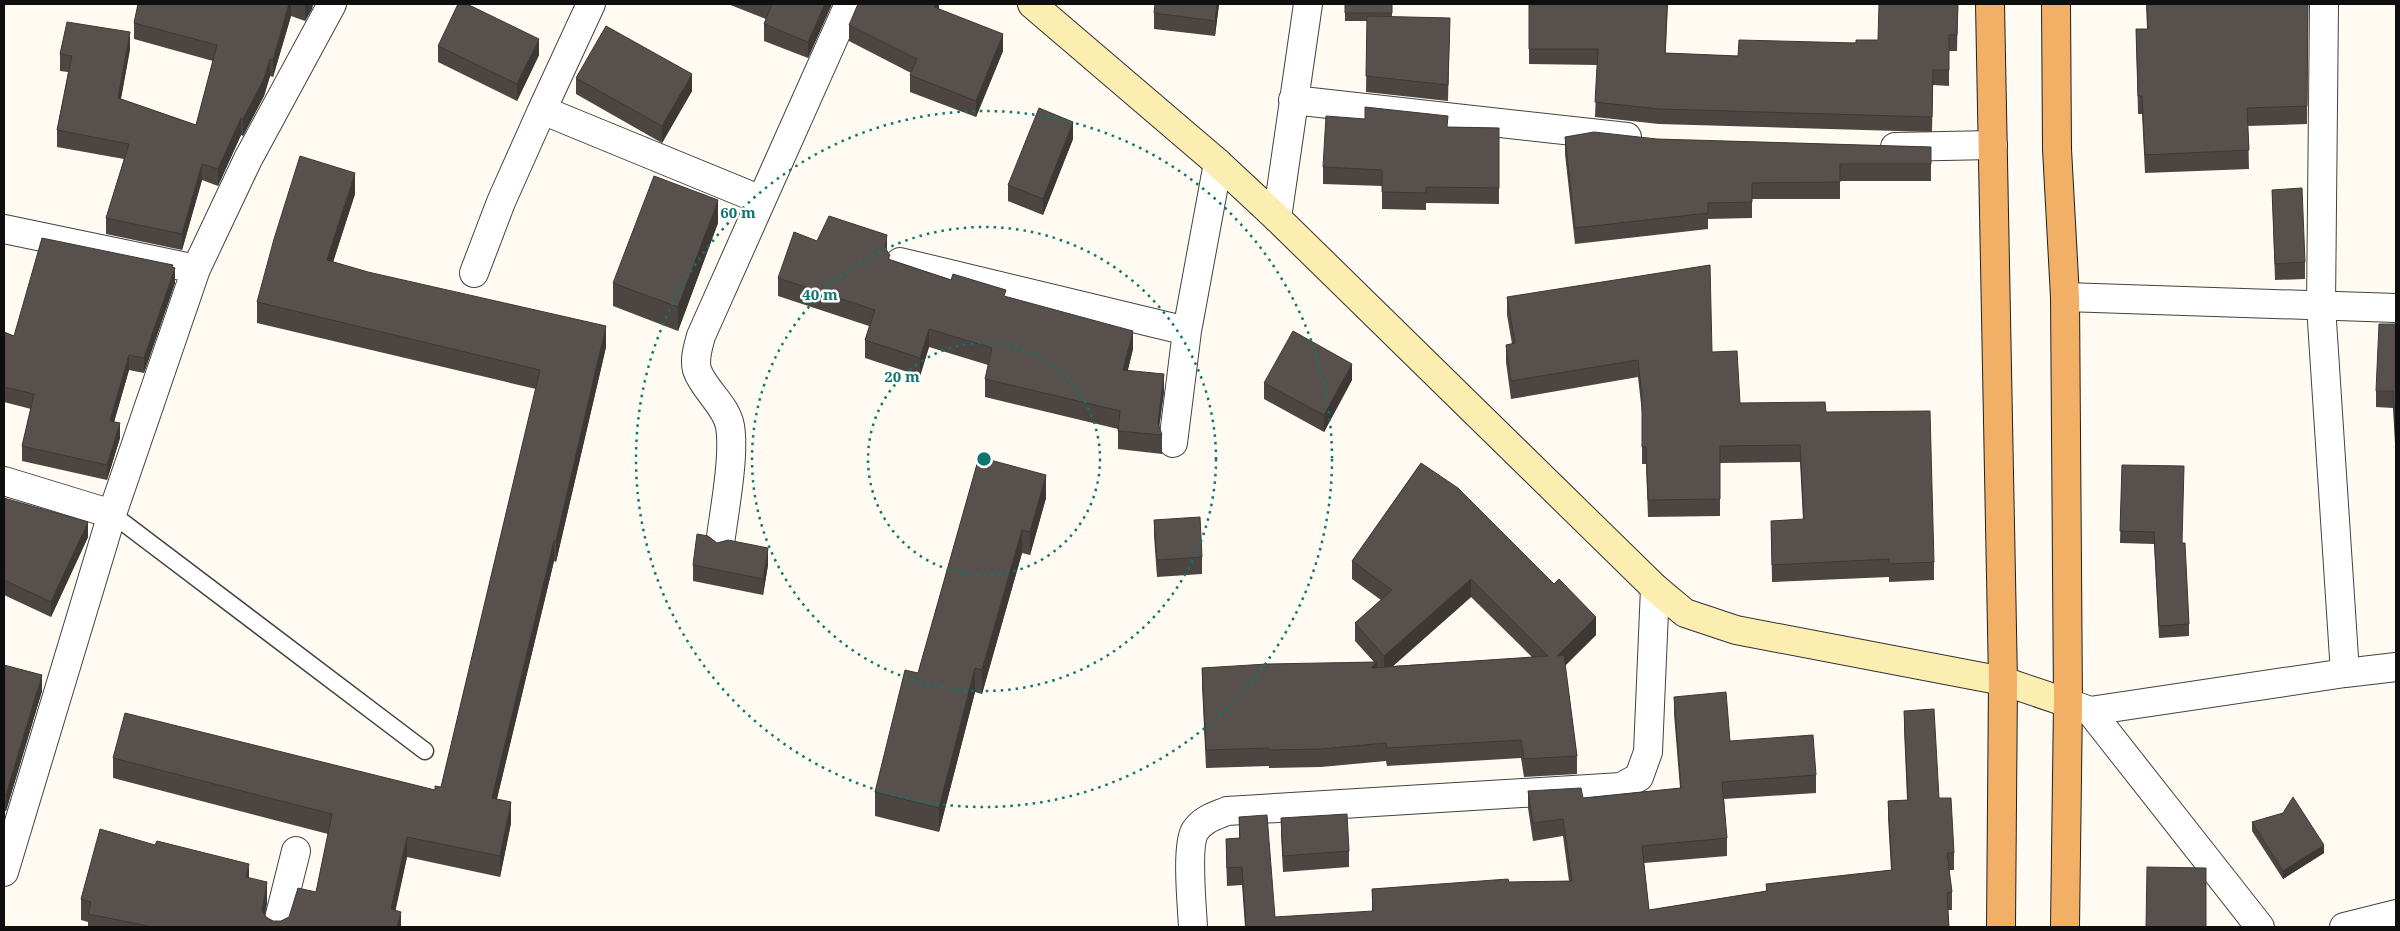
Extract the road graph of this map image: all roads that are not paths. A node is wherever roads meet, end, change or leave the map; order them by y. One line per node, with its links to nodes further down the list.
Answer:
1 (332, 4): 19 (street)
2 (591, 4): 10 (street)
3 (849, 4): 15 (street)
4 (1032, 4): 14 (main road)
5 (1308, 4): 9 (street)
6 (1990, 4): 12 (highway)
7 (2056, 4): 21 (highway)
8 (2324, 4): 22 (street)
9 (1293, 100): 11 (street); 16 (street)
10 (542, 110): 15 (street); 20 (street)
11 (1648, 139)
12 (1993, 145): 13 (street); 32 (highway)
13 (1874, 146)
14 (1218, 164): 16 (main road); 24 (street)
15 (761, 200): 28 (street)
16 (1277, 218): 29 (main road)
17 (4, 229): 19 (street)
18 (900, 262): 24 (street)
19 (196, 269): 27 (street)
20 (474, 273)
21 (2065, 297): 22 (street); 33 (highway)
22 (2321, 306): 23 (street); 31 (street)
23 (2396, 308)
24 (1187, 331): 25 (street)
25 (1174, 443)
26 (4, 481): 27 (street)
27 (112, 514): 34 (lane); 36 (street)
28 (720, 544)
29 (1655, 588): 32 (main road); 39 (street)
30 (2396, 667): 31 (street)
31 (2345, 673): 33 (street)
32 (2003, 681): 33 (main road); 40 (highway)
33 (2080, 707): 41 (highway); 42 (street)
34 (425, 751)
35 (296, 850): 38 (street)
36 (4, 872)
37 (2396, 914): 43 (street)
38 (277, 927)
39 (1193, 927)
40 (2001, 927)
41 (2065, 927)
42 (2260, 927)
43 (2344, 927)

